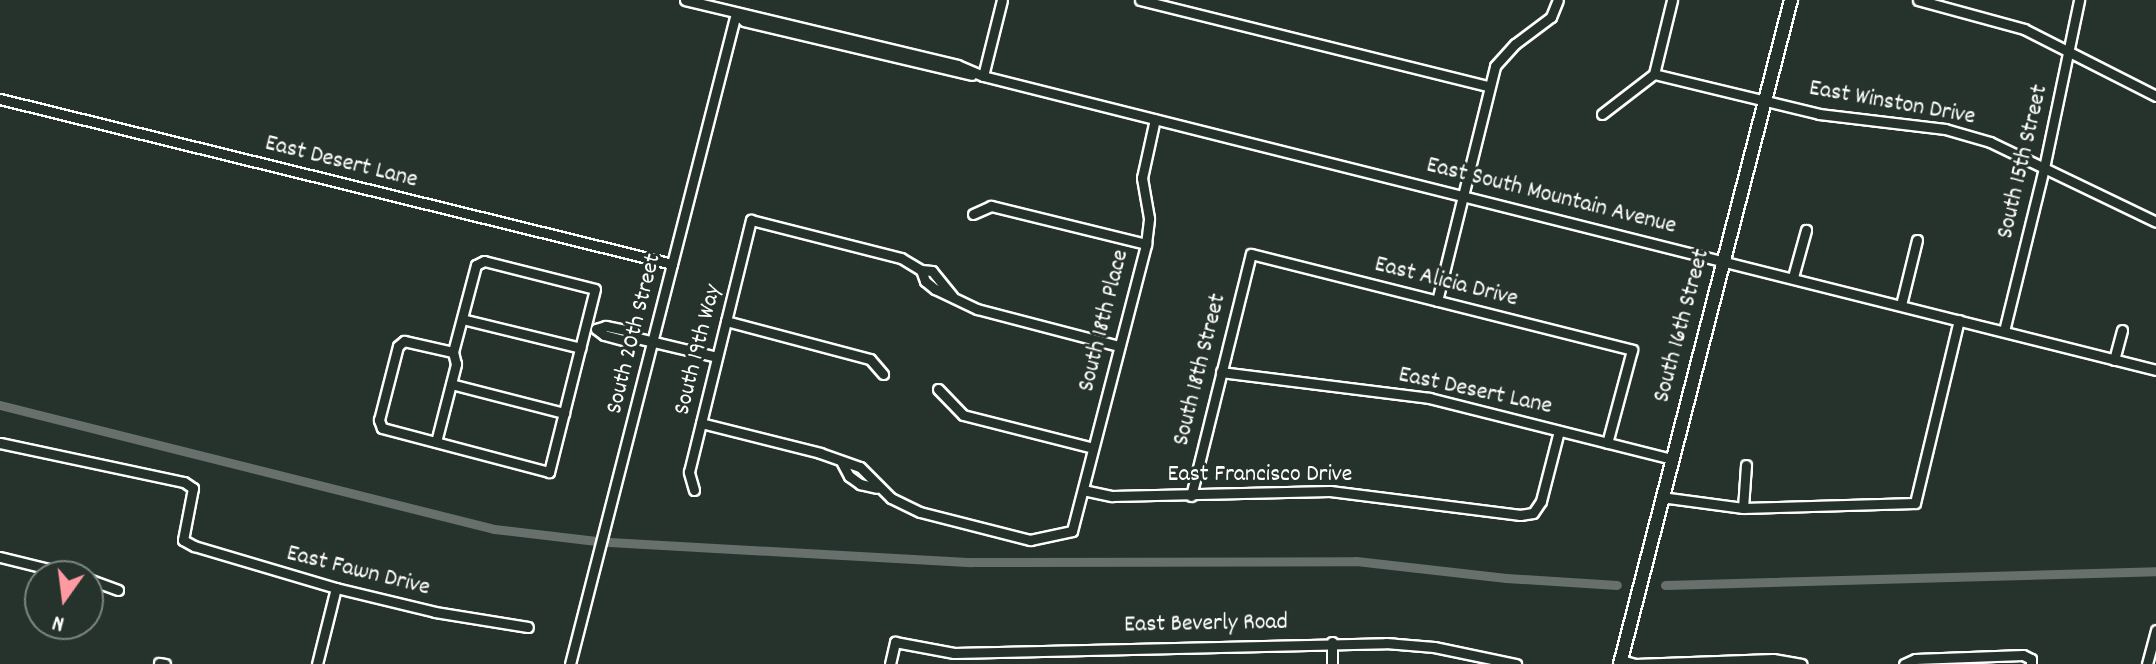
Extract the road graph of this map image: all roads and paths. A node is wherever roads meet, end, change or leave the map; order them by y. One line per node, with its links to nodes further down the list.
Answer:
1 (685, 0): 10 (street, East South Mountain Avenue)
2 (734, 0): 10 (street, South 20th Street)
3 (1002, 0): 13 (street)
4 (1140, 0): 14 (street)
5 (1558, 0): 14 (street)
6 (1672, 0): 12 (street)
7 (1791, 0): 17 (main road, South 16th Street)
8 (1918, 0): 11 (street)
9 (2079, 0): 11 (street, South 15th Street)
10 (733, 12): 13 (street, East South Mountain Avenue); 29 (street, South 20th Street)
11 (2068, 48): 15 (street); 20 (street, South 15th Street)
12 (1654, 74): 17 (street, East Winston Drive); 18 (street)
13 (983, 76): 19 (street, East South Mountain Avenue)
14 (1488, 86): 21 (street)
15 (2156, 96)
16 (0, 99): 29 (street, East Desert Lane)
17 (1765, 101): 20 (street, East Winston Drive); 28 (main road, South 16th Street)
18 (1602, 114)
19 (1155, 119): 21 (street, East South Mountain Avenue); 26 (street, South 18th Place)
20 (2044, 168): 23 (street, East Winston Drive); 38 (street, South 15th Street)
21 (1464, 195): 28 (street, East South Mountain Avenue); 31 (street)
22 (973, 214): 26 (street)
23 (2156, 222)
24 (1806, 230): 30 (street)
25 (1917, 240): 32 (street)
26 (1146, 244): 40 (street, South 18th Place)
27 (1251, 254): 31 (street, East Alicia Drive); 46 (street, South 18th Street)
28 (1723, 260): 30 (street, East South Mountain Avenue); 57 (main road, South 16th Street)
29 (672, 264): 39 (street, South 20th Street)
30 (1793, 277): 32 (street, East South Mountain Avenue)
31 (1437, 301): 55 (street, East Alicia Drive)
32 (1901, 305): 34 (street, East South Mountain Avenue)
33 (462, 319): 36 (street); 41 (street); 42 (street)
34 (1959, 320): 38 (street, East South Mountain Avenue); 63 (street)
35 (726, 321): 40 (street, South 19th Way); 43 (street, South 19th Way); 47 (street)
36 (591, 328): 39 (street); 41 (street)
37 (2122, 330): 44 (street)
38 (2004, 331): 44 (street, East South Mountain Avenue)
39 (653, 342): 43 (street); 76 (street, South 20th Street)
40 (1119, 346): 56 (street, South 18th Place)
41 (581, 348): 50 (street)
42 (453, 352): 48 (street); 53 (street)
43 (717, 357): 51 (street, South 19th Way)
44 (2114, 360): 45 (street, East South Mountain Avenue)
45 (2156, 370)
46 (1221, 372): 52 (street, East Desert Lane); 61 (street, South 18th Street)
47 (883, 374)
48 (451, 384): 50 (street); 53 (street)
49 (938, 389): 56 (street)
50 (564, 413): 53 (street)
51 (701, 423): 59 (street, South 19th Way); 60 (street, South 18th Place)
52 (1559, 431): 55 (street, East Desert Lane); 61 (street, East Francisco Drive)
53 (436, 442)
54 (0, 443): 67 (street, East Fawn Drive)
55 (1607, 443): 57 (street, East Desert Lane)
56 (1093, 448): 60 (street, South 18th Place)
57 (1671, 459): 62 (main road, South 16th Street)
58 (1746, 465): 63 (street)
59 (694, 490)
60 (1083, 490): 61 (street, East Francisco Drive)
61 (1191, 496)
62 (1661, 497): 63 (street); 72 (main road, South 16th Street)
63 (1743, 508)
64 (0, 557): 65 (street)
65 (24, 563)
66 (104, 585): 68 (street)
67 (336, 588): 69 (street, East Fawn Drive); 75 (street)
68 (118, 590)
69 (528, 627)
70 (2156, 630): 82 (street)
71 (1332, 642): 77 (street, East Beverly Road); 78 (street); 79 (street, East Beverly Road)
72 (1620, 662): 73 (street)
73 (1755, 662): 80 (street)
74 (2031, 662): 81 (street)
75 (317, 664)
76 (570, 664)
77 (890, 664)
78 (1332, 664)
79 (1516, 664)
80 (1802, 664)
81 (1904, 664)
82 (2147, 664)

